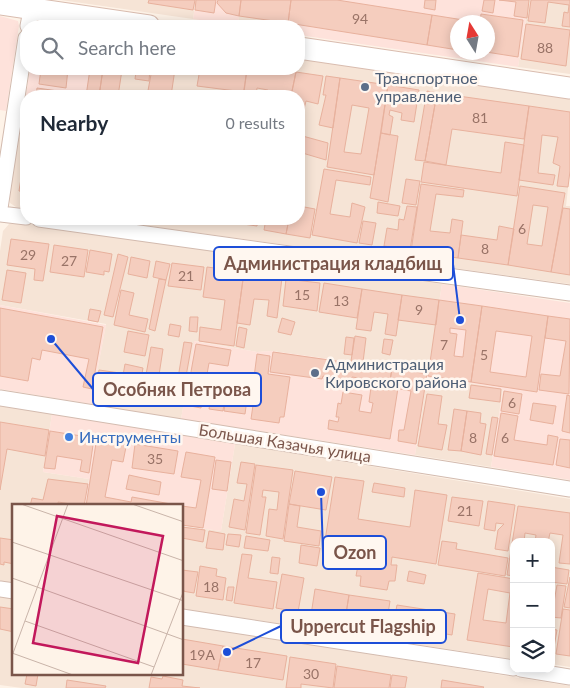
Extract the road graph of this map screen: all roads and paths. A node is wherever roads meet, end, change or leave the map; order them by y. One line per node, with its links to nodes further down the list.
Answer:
1 (0, 4): 2 (main road)
2 (31, 12): 3 (main road)
3 (98, 20)
4 (305, 49): 6 (main road)
5 (20, 75): 7 (street)
6 (570, 88)
7 (0, 208)
8 (0, 214): 9 (street)
9 (20, 216)
10 (82, 225): 11 (street)
11 (570, 293)
12 (0, 398): 13 (street, Большая Казачья улица)
13 (570, 489)
14 (184, 617): 15 (street)
15 (510, 667)
16 (546, 673): 17 (street)
17 (570, 677)

